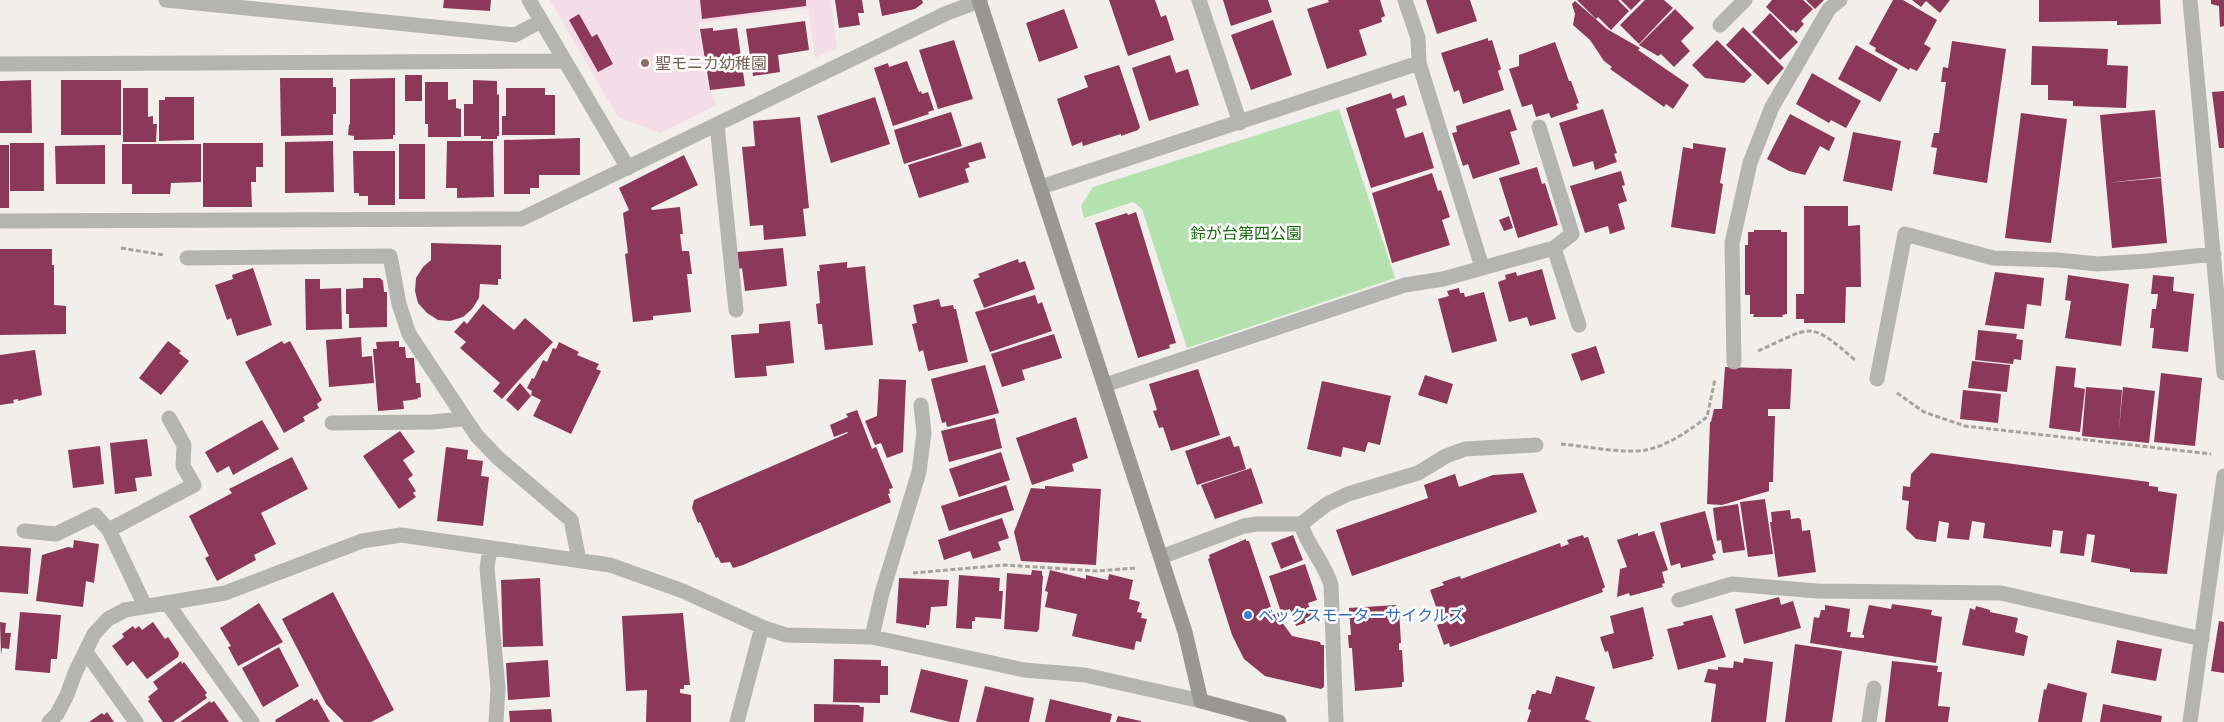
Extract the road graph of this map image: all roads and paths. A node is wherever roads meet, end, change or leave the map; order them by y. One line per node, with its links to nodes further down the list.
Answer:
1 (166, 0): 9 (street)
2 (529, 0): 9 (street)
3 (1199, 0): 14 (street)
4 (1406, 0): 12 (street)
5 (1745, 0): 10 (street)
6 (1840, 0): 27 (street)
7 (2190, 0): 22 (street)
8 (980, 1): 15 (street); 18 (street)
9 (541, 21): 11 (street)
10 (1720, 24)
11 (564, 61): 13 (street); 17 (street)
12 (1419, 63): 14 (street); 24 (street)
13 (0, 64)
14 (1240, 123): 18 (street)
15 (717, 124): 17 (street); 25 (street)
16 (1538, 128): 21 (street)
17 (628, 168): 19 (street)
18 (1041, 187): 30 (street)
19 (0, 221)
20 (120, 248): 23 (path)
21 (1554, 248): 24 (street); 26 (street)
22 (2214, 254): 28 (street); 29 (street)
23 (187, 258): 32 (street)
24 (1482, 267): 30 (street)
25 (736, 310)
26 (1579, 326)
27 (1734, 362): 29 (path); 35 (path)
28 (2224, 373)
29 (1877, 379): 36 (path)
30 (1105, 385): 42 (street)
31 (921, 405): 45 (street)
32 (464, 417): 34 (street); 43 (street)
33 (169, 418): 39 (street)
34 (332, 423)
35 (1536, 446): 38 (street)
36 (2214, 454)
37 (2224, 476): 51 (street)
38 (1301, 524): 42 (street); 61 (street)
39 (109, 530): 40 (street); 48 (street)
40 (24, 531)
41 (490, 548): 43 (street); 47 (street); 58 (street)
42 (1161, 557): 54 (street)
43 (579, 560): 49 (street)
44 (1135, 568): 45 (path)
45 (888, 571): 50 (street)
46 (1679, 600): 51 (street)
47 (167, 603): 48 (street); 57 (street)
48 (145, 606): 52 (street)
49 (762, 627): 50 (street); 59 (street)
50 (872, 637): 54 (street)
51 (2202, 639): 63 (street)
52 (86, 652): 55 (street); 56 (street)
53 (1874, 688): 62 (street)
54 (1201, 701): 60 (street)
55 (49, 722)
56 (136, 722)
57 (252, 722)
58 (496, 722)
59 (737, 722)
60 (1279, 722)
61 (1336, 722)
62 (1869, 722)
63 (2190, 722)

